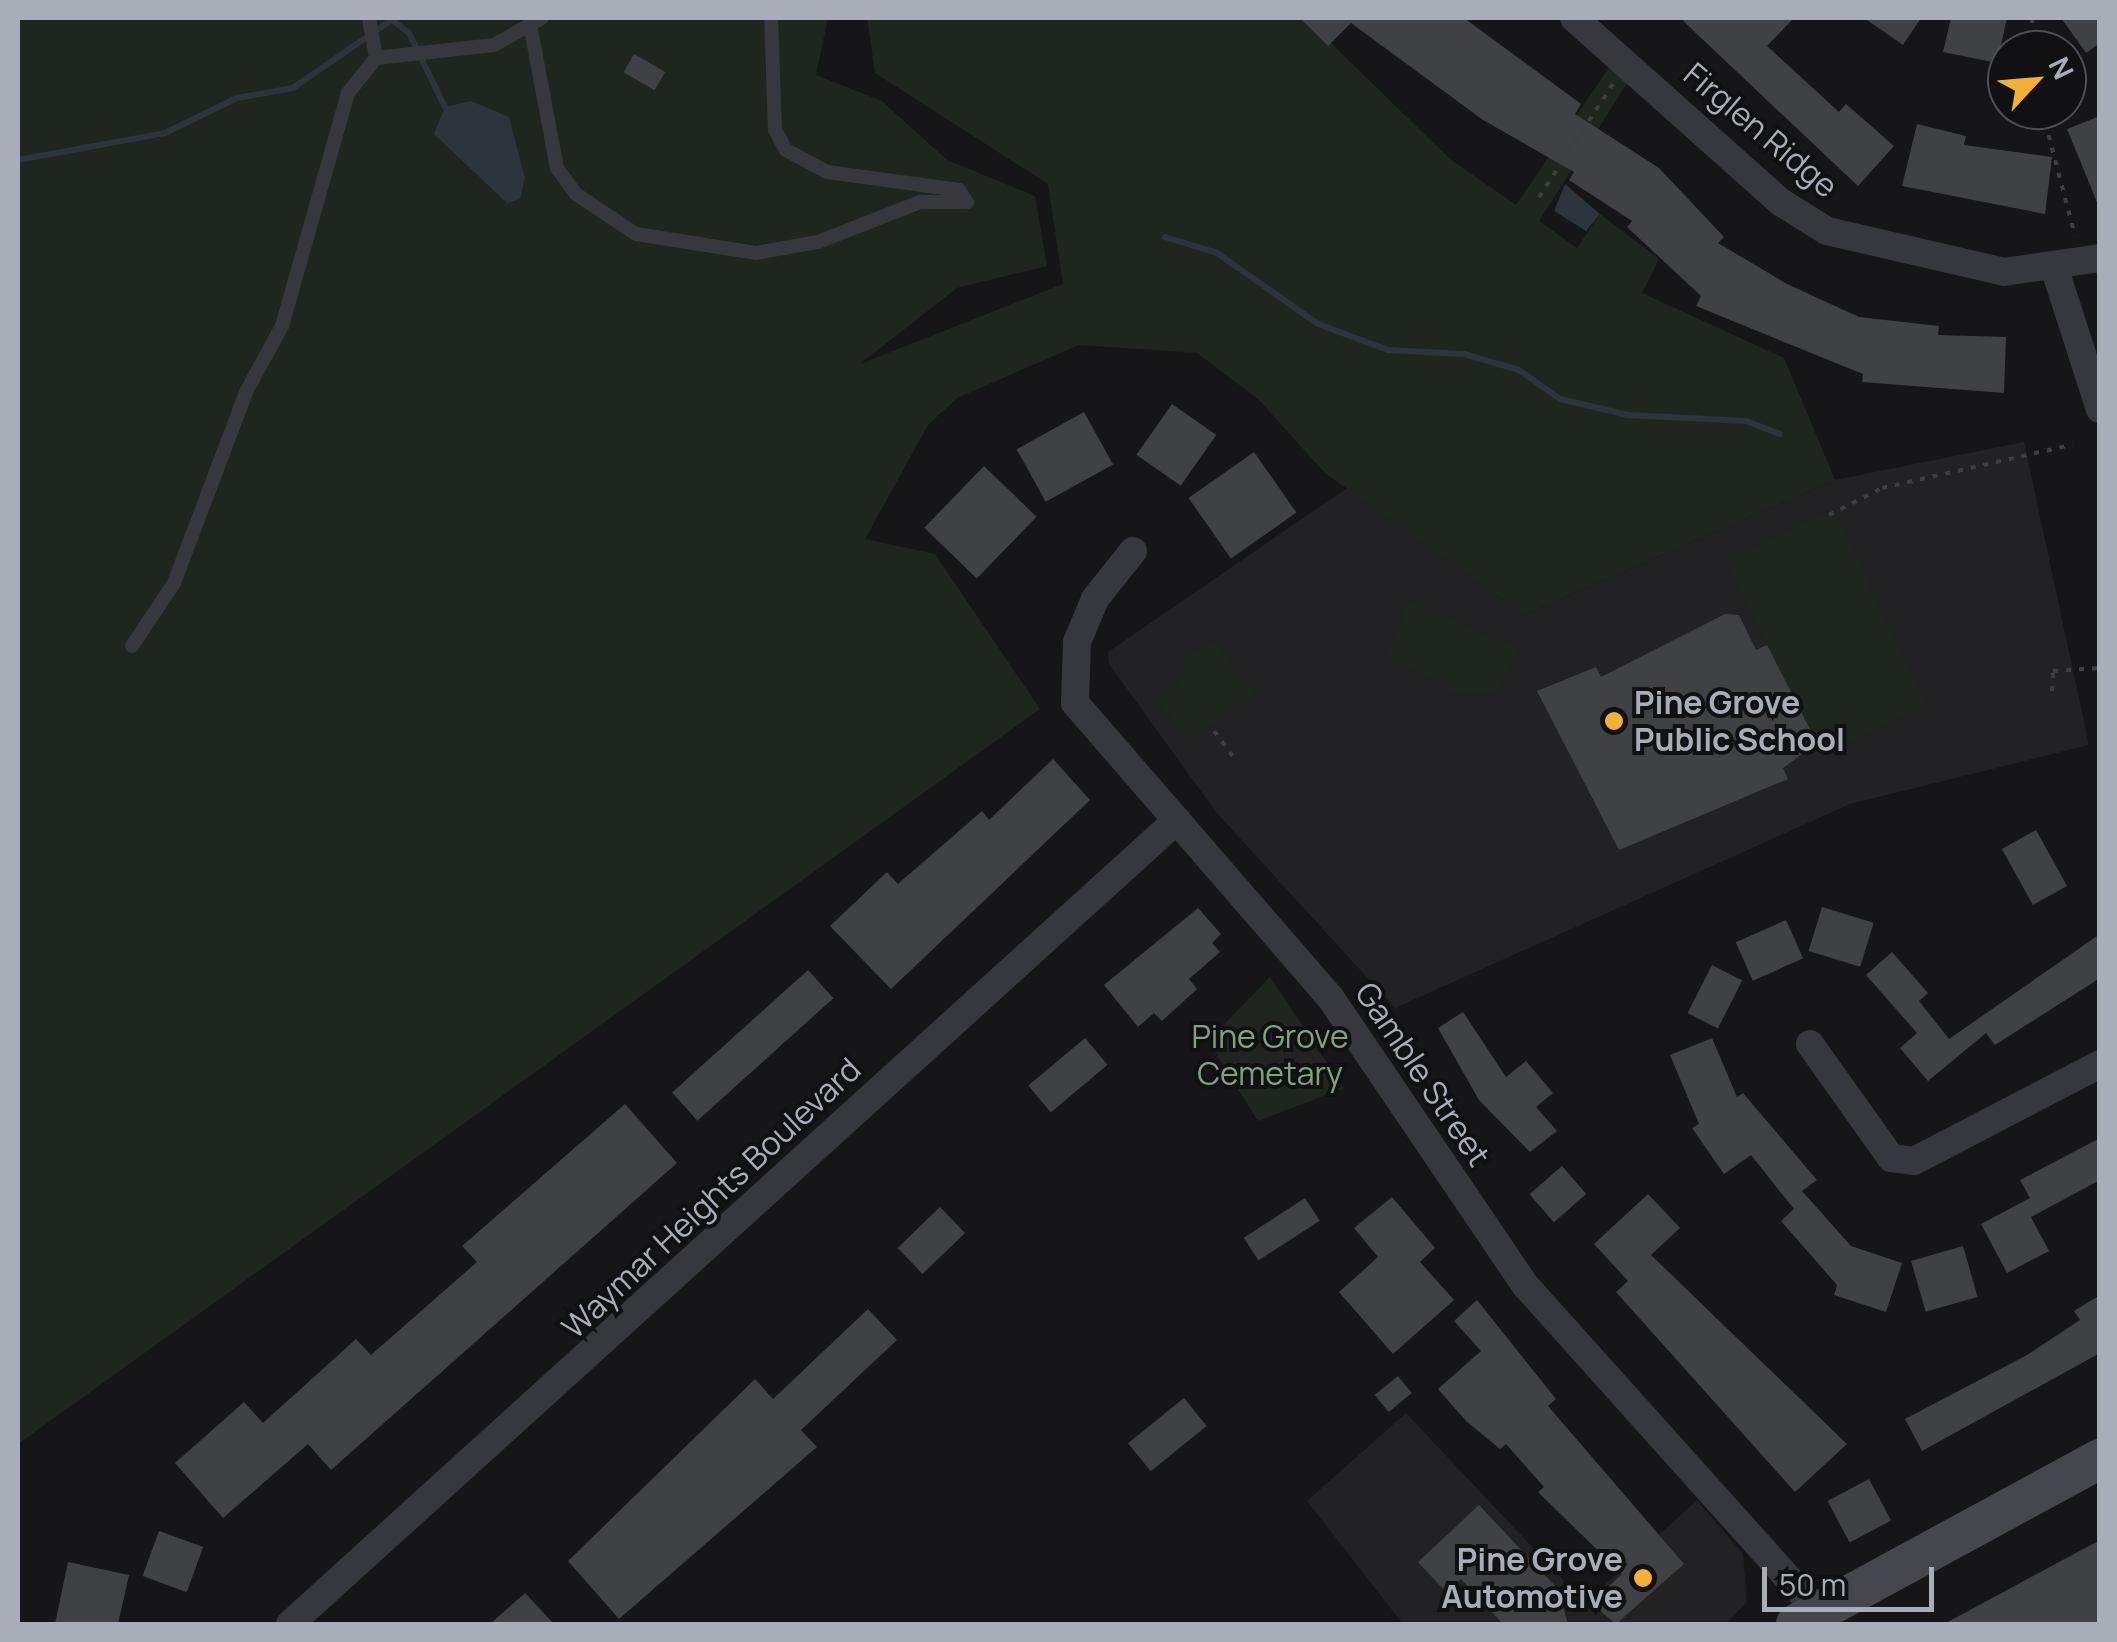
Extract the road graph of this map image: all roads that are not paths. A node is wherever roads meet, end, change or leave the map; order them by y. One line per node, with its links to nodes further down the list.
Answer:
1 (771, 18): 4 (lane)
2 (1574, 18): 7 (street, Firglen Ridge)
3 (370, 20): 5 (lane)
4 (536, 21): 5 (lane)
5 (375, 54): 10 (lane)
6 (2088, 253): 7 (street, Firglen Ridge)
7 (2055, 270): 8 (street)
8 (2100, 409)
9 (1132, 551): 11 (street, Gamble Street)
10 (132, 646)
11 (1177, 820): 15 (street, Gamble Street); 16 (street, Waymar Heights Boulevard)
12 (1810, 1044): 13 (street)
13 (2100, 1064)
14 (2100, 1459): 15 (main road)
15 (1814, 1621)
16 (290, 1624)

